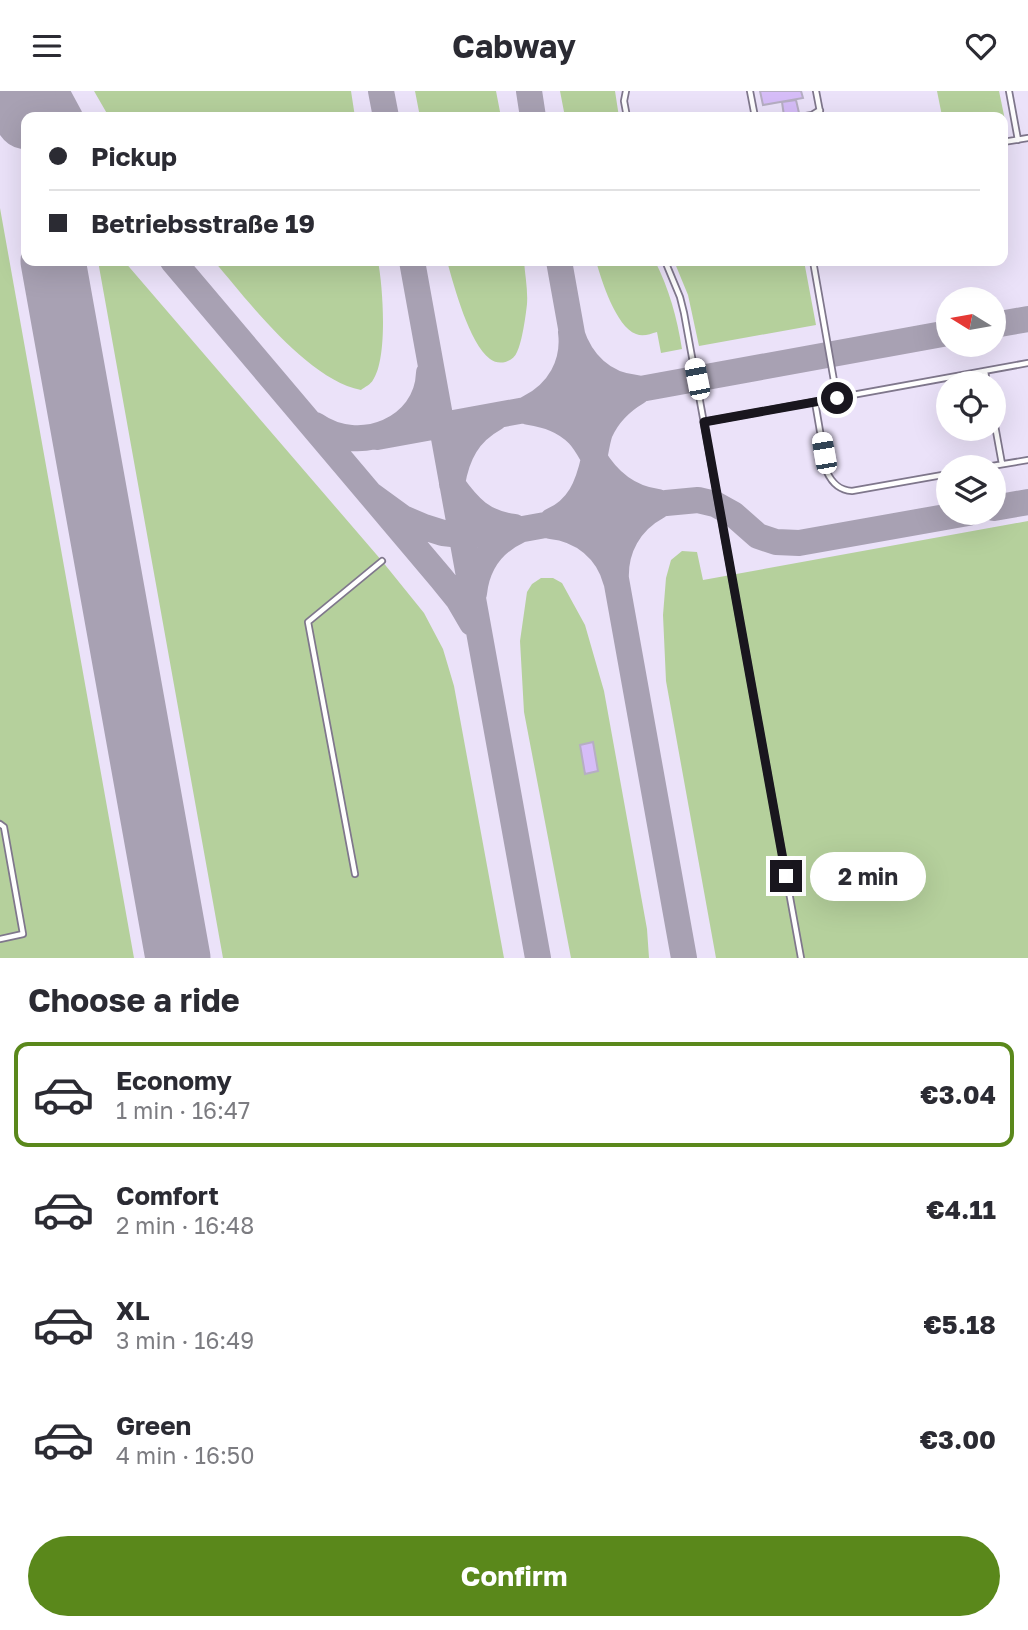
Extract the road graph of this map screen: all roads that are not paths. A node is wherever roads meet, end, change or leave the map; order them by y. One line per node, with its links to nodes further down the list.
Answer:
1 (626, 91): 6 (lane)
2 (750, 91): 7 (lane)
3 (816, 91): 5 (lane)
4 (1009, 91): 10 (lane)
5 (820, 110): 8 (lane)
6 (626, 112)
7 (754, 112)
8 (817, 112)
9 (1028, 138): 10 (lane)
10 (1018, 140): 11 (lane)
11 (1008, 141)
12 (667, 266): 19 (lane)
13 (814, 266): 17 (lane)
14 (1028, 363): 15 (lane)
15 (985, 371)
16 (936, 380): 17 (lane)
17 (837, 398): 18 (lane)
18 (815, 402): 19 (lane); 22 (lane)
19 (704, 422): 27 (lane)
20 (1028, 460): 21 (lane)
21 (1006, 463)
22 (936, 476)
23 (382, 561): 25 (lane)
24 (0, 824): 26 (lane)
25 (355, 874)
26 (0, 939)
27 (801, 958)

